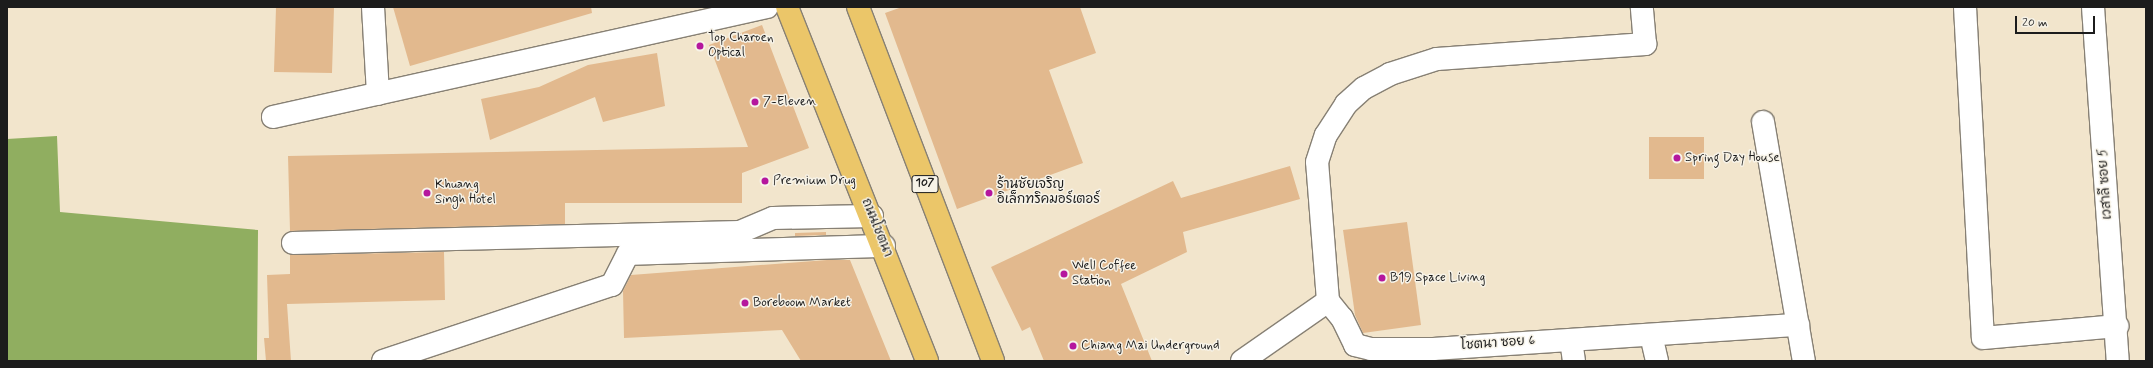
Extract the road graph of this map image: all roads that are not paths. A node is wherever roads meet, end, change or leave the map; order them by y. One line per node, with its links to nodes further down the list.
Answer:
1 (373, 7): 8 (street)
2 (767, 7): 8 (street)
3 (788, 7): 11 (main road, ถนนโชตนา)
4 (858, 7): 21 (main road, 107)
5 (1642, 7): 14 (street)
6 (1965, 7): 16 (street)
7 (2093, 7): 16 (street, เวสาลี ซอย 5)
8 (378, 94): 9 (street)
9 (273, 117)
10 (1763, 122): 15 (street)
11 (872, 216): 12 (street); 13 (main road, ถนนโชตนา)
12 (294, 243)
13 (884, 246): 19 (street); 20 (main road, ถนนโชตนา)
14 (1328, 301): 18 (street, โชตนา ซอย 6); 22 (street)
15 (1798, 326): 17 (street, โชตนา ซอย 6); 25 (street)
16 (2117, 326): 26 (street, เวสาลี ซอย 5)
17 (1651, 335): 18 (street, โชตนา ซอย 6); 24 (street)
18 (1570, 340): 23 (street)
19 (383, 361)
20 (927, 361)
21 (993, 361)
22 (1242, 361)
23 (1574, 361)
24 (1657, 361)
25 (1804, 361)
26 (2118, 361)

